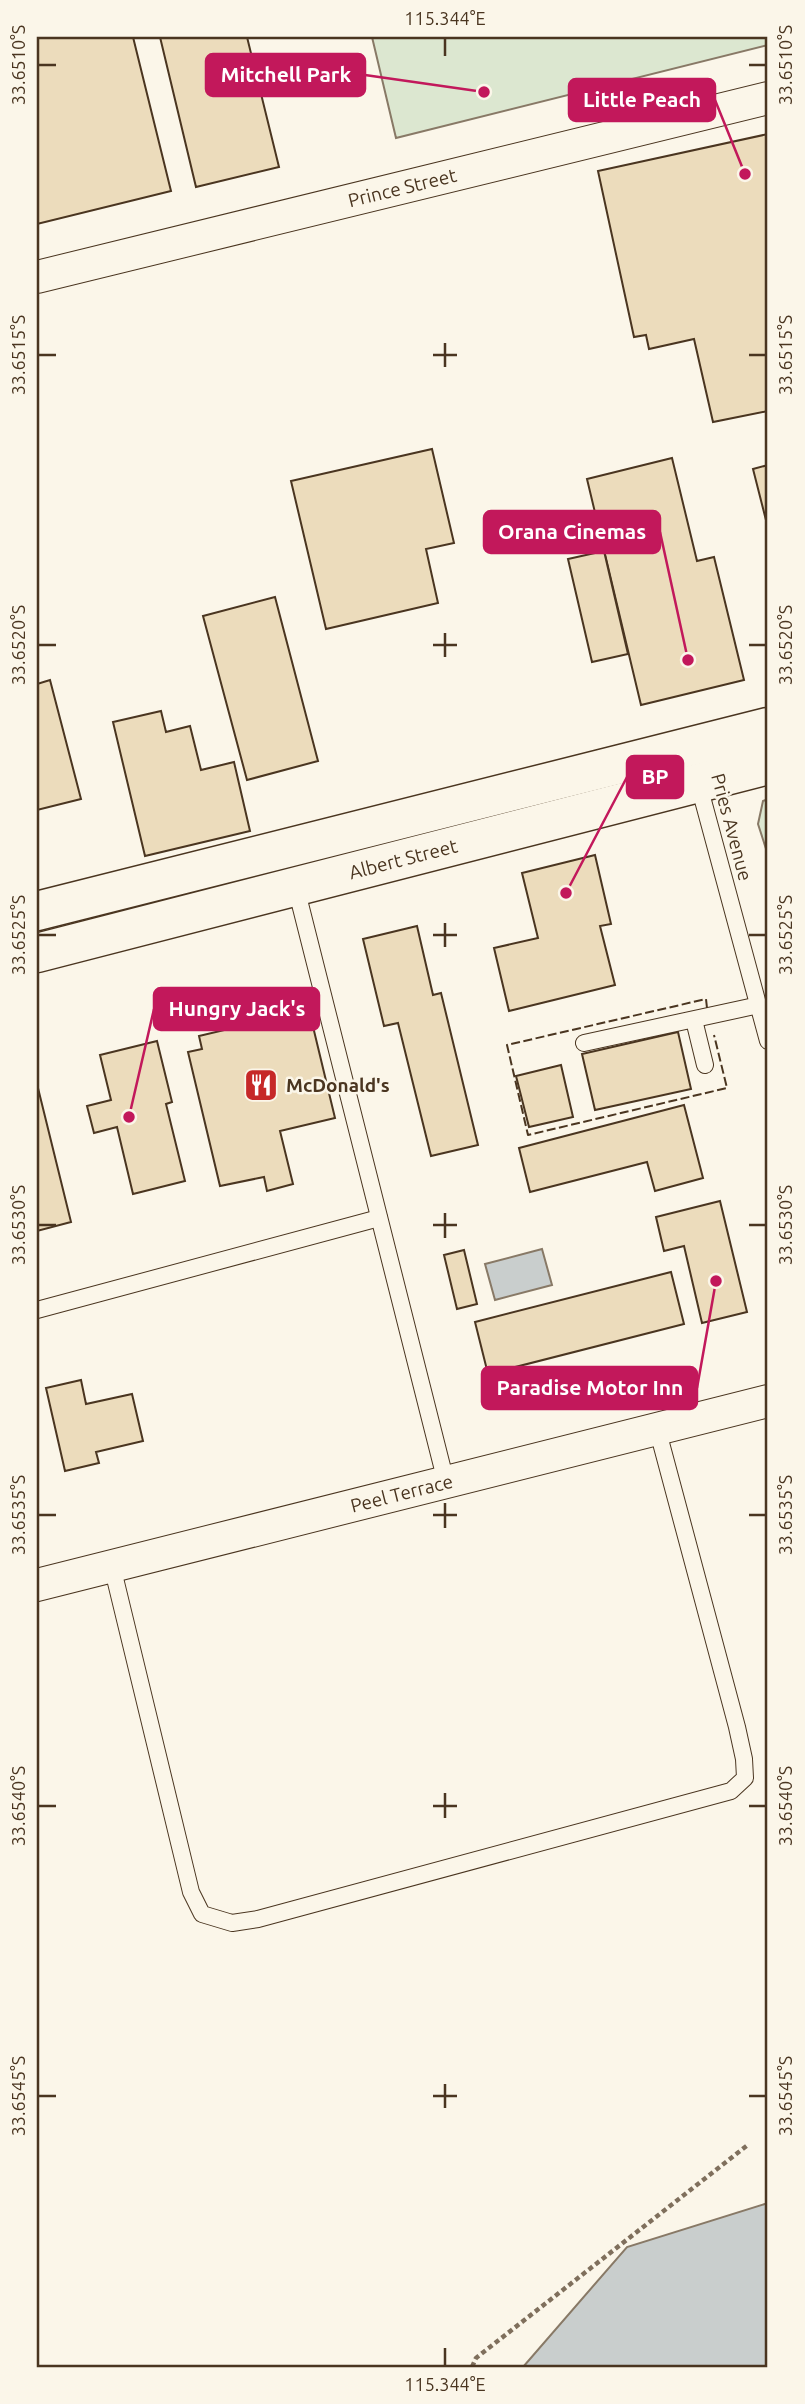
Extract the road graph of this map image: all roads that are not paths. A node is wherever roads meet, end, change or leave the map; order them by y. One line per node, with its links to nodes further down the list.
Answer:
1 (768, 98): 2 (street, Prince Street)
2 (37, 277)
3 (768, 727): 4 (main road, Albert Street)
4 (693, 764): 5 (main road, Albert Street); 6 (main road, Albert Street); 7 (main road, Albert Street); 9 (lane, Pries Avenue)
5 (768, 765)
6 (296, 888): 8 (main road, Albert Street); 14 (lane)
7 (37, 911)
8 (37, 953)
9 (759, 1005): 10 (lane); 11 (lane, Pries Avenue)
10 (694, 1020): 12 (lane); 13 (lane)
11 (768, 1041)
12 (584, 1043)
13 (705, 1065)
14 (379, 1218): 15 (lane); 18 (lane)
15 (37, 1310)
16 (768, 1401): 17 (street, Peel Terrace)
17 (657, 1429): 18 (street, Peel Terrace); 19 (lane)
18 (446, 1482): 19 (street, Peel Terrace)
19 (112, 1566): 20 (street, Peel Terrace)
20 (37, 1585)

